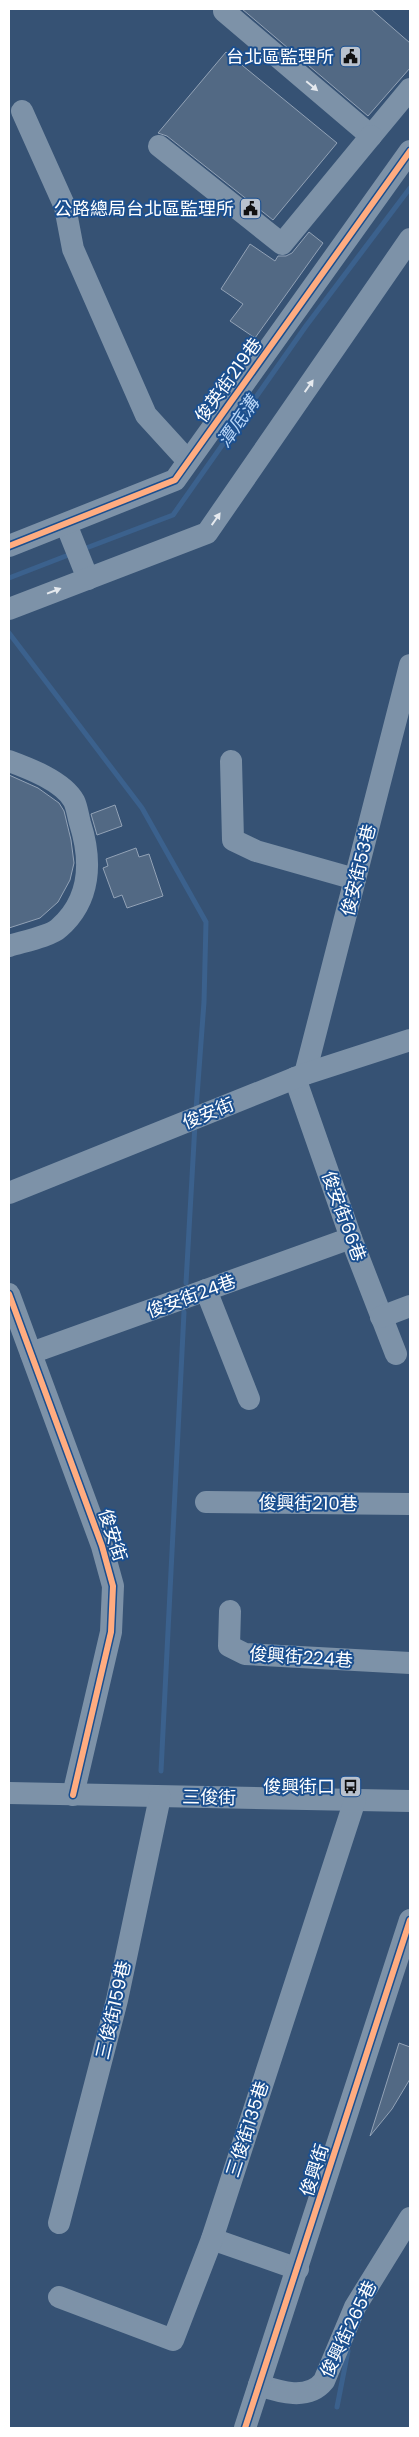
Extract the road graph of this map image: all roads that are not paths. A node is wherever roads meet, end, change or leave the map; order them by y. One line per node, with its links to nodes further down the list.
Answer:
1 (226, 9): 4 (street, one-way to 4)
2 (410, 89): 4 (street)
3 (22, 111): 8 (street)
4 (371, 136): 5 (street)
5 (159, 146)
6 (410, 151): 8 (street, 俊英街219巷)
7 (410, 239): 11 (street, one-way to 7)
8 (188, 462): 9 (street, 俊英街219巷)
9 (66, 524): 10 (street, 俊英街219巷); 11 (street)
10 (9, 546)
11 (88, 578): 12 (street, one-way to 11)
12 (9, 609)
13 (410, 666): 16 (street, 俊安街53巷)
14 (231, 761): 16 (street)
15 (9, 762): 17 (street)
16 (355, 879): 19 (street, 俊安街53巷)
17 (9, 946)
18 (410, 1040): 19 (street, 俊安街)
19 (300, 1076): 20 (street, 俊安街); 21 (street, 俊安街66巷)
20 (9, 1193)
21 (351, 1238): 22 (street, 俊安街24巷); 25 (street, 俊安街66巷)
22 (206, 1290): 26 (street, 俊安街24巷); 28 (street)
23 (10, 1303): 26 (street, 俊安街)
24 (410, 1306): 25 (street)
25 (382, 1318): 27 (street, 俊安街66巷)
26 (31, 1354): 34 (street, 俊安街)
27 (396, 1354)
28 (249, 1399)
29 (206, 1502): 30 (street, 俊興街210巷)
30 (410, 1504)
31 (230, 1611): 32 (street, 俊興街224巷)
32 (410, 1663)
33 (9, 1793): 34 (street, 三俊街)
34 (73, 1795): 35 (street, 三俊街)
35 (160, 1796): 36 (street, 三俊街); 40 (street, 三俊街159巷)
36 (355, 1800): 37 (street, 三俊街); 41 (street, 三俊街135巷)
37 (410, 1802)
38 (410, 1920): 42 (street, 俊興街)
39 (410, 2218): 44 (street, 俊興街265巷)
40 (59, 2223)
41 (212, 2240): 42 (street); 43 (street, 三俊街135巷)
42 (298, 2269): 44 (street, 俊興街)
43 (59, 2297)
44 (259, 2385): 45 (street, 俊興街)
45 (245, 2428)

